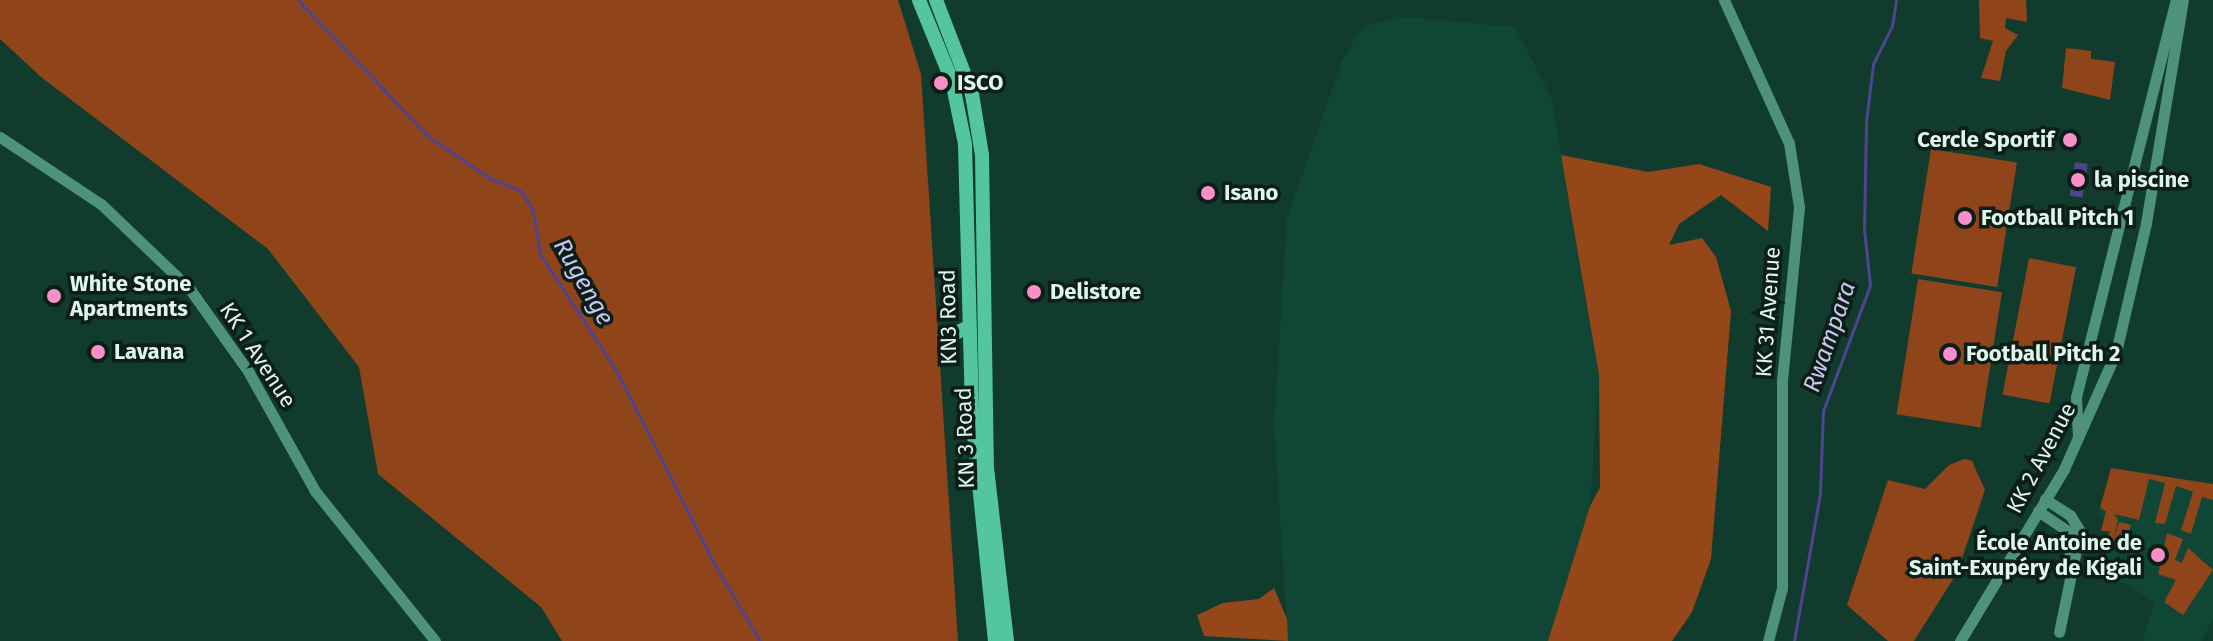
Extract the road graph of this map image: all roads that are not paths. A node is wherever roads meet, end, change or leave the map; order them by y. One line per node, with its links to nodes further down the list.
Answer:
1 (919, 0): 7 (highway, KN3 Road)
2 (936, 0): 15 (highway, KN 3 Road)
3 (1724, 0): 16 (main road, KK 31 Avenue)
4 (2176, 0): 9 (main road)
5 (2183, 0): 9 (main road, KK 2 Avenue)
6 (0, 137): 13 (main road, KK 1 Avenue)
7 (969, 327): 8 (highway); 14 (highway, KN3 Road)
8 (945, 338)
9 (2078, 437): 10 (main road, KK 2 Avenue)
10 (2045, 499): 11 (main road, KK 2 Avenue); 12 (main road)
11 (2038, 511): 12 (main road); 17 (main road, KK 2 Avenue)
12 (2058, 637)
13 (435, 641)
14 (995, 641)
15 (1007, 641)
16 (1768, 641)
17 (1960, 641)

